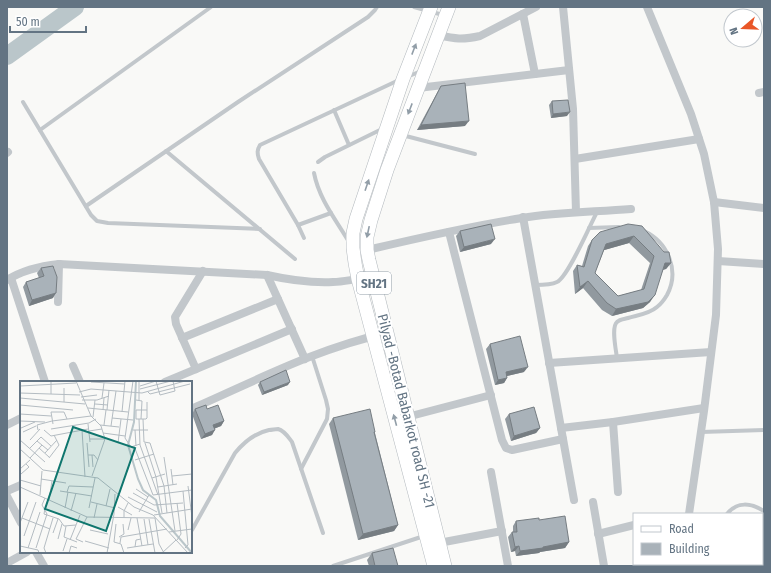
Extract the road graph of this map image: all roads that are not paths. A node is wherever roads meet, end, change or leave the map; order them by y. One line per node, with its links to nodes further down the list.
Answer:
1 (212, 7): 19 (lane)
2 (377, 7): 23 (lane)
3 (414, 7): 7 (lane)
4 (536, 7): 9 (street)
5 (563, 7): 12 (street)
6 (646, 7): 21 (street)
7 (430, 9): 8 (lane); 14 (main road, Pilyad -Botad Babarkot road SH -21 / SH21, one-way to 7)
8 (447, 11): 10 (main road, Pilyad -Botad Babarkot road SH -21 / SH21)
9 (523, 14): 10 (street); 13 (street)
10 (438, 35): 11 (main road, Pilyad -Botad Babarkot road SH -21 / SH21)
11 (425, 70): 14 (lane); 15 (main road, Pilyad -Botad Babarkot road SH -21 / SH21)
12 (569, 70): 13 (street); 25 (street)
13 (535, 74): 15 (street)
14 (403, 79): 17 (lane); 18 (main road, Pilyad -Botad Babarkot road SH -21 / SH21)
15 (418, 88): 20 (main road, Pilyad -Botad Babarkot road SH -21 / SH21, one-way to 20)
16 (23, 102): 19 (lane)
17 (334, 110): 22 (lane); 36 (lane)
18 (388, 126): 22 (lane); 43 (main road, Pilyad -Botad Babarkot road SH -21 / SH21, one-way to 18)
19 (40, 130): 29 (lane)
20 (400, 135): 24 (lane); 44 (main road, Pilyad -Botad Babarkot road SH -21 / SH21, one-way to 44)
21 (700, 140): 25 (street); 28 (street)
22 (349, 145): 26 (lane)
23 (166, 151): 29 (lane); 40 (lane)
24 (475, 154)
25 (574, 159): 32 (street)
26 (318, 162)
27 (314, 173): 34 (lane)
28 (714, 202): 30 (street); 46 (street)
29 (86, 206): 40 (lane)
30 (764, 208)
31 (631, 209): 33 (street)
32 (576, 212): 33 (street); 35 (street)
33 (597, 212): 37 (lane)
34 (331, 213): 36 (lane); 43 (lane)
35 (523, 217): 41 (street); 53 (street)
36 (298, 225): 42 (lane)
37 (589, 228): 38 (lane); 53 (lane)
38 (626, 228)
39 (638, 228): 62 (lane)
40 (260, 230): 45 (lane)
41 (449, 232): 44 (street); 69 (street)
42 (304, 238)
43 (353, 248): 52 (main road, Pilyad -Botad Babarkot road SH -21 / SH21)
44 (367, 250): 57 (main road, Pilyad -Botad Babarkot road SH -21 / SH21)
45 (295, 259)
46 (718, 261): 48 (street); 60 (street)
47 (59, 264): 49 (street); 51 (street); 55 (street)
48 (764, 264)
49 (203, 272): 50 (street); 59 (street)
50 (267, 275): 52 (street); 54 (street)
51 (9, 279): 66 (street)
52 (358, 279): 58 (main road, Pilyad -Botad Babarkot road SH -21 / SH21)
53 (535, 286): 63 (street)
54 (278, 299): 56 (street); 59 (street)
55 (58, 302)
56 (292, 329): 61 (street); 65 (street)
57 (387, 333): 58 (street); 72 (main road, Pilyad -Botad Babarkot road SH -21 / SH21)
58 (373, 336): 61 (street); 97 (main road, Pilyad -Botad Babarkot road SH -21 / SH21, one-way to 58)
59 (182, 338): 65 (street)
60 (711, 352): 62 (street); 70 (street)
61 (308, 357): 71 (street); 80 (lane)
62 (617, 358): 63 (street)
63 (550, 363): 76 (street)
64 (74, 366): 67 (street)
65 (196, 369): 68 (street)
66 (45, 381)
67 (80, 381)
68 (167, 381)
69 (491, 395): 72 (street); 79 (street)
70 (704, 408): 74 (street); 78 (street)
71 (192, 409)
72 (408, 417): 98 (main road, Pilyad -Botad Babarkot road SH -21 / SH21)
73 (20, 418): 75 (street)
74 (613, 422): 76 (street); 84 (street)
75 (7, 425)
76 (561, 428): 79 (street)
77 (764, 430): 78 (lane)
78 (701, 432): 89 (street)
79 (563, 439): 86 (street)
80 (301, 469): 93 (lane); 95 (lane)
81 (491, 472): 94 (street)
82 (20, 485): 83 (street)
83 (7, 491)
84 (618, 492)
85 (7, 496): 91 (street)
86 (574, 500)
87 (593, 502): 96 (street)
88 (764, 511): 90 (lane)
89 (689, 513)
90 (728, 513)
91 (20, 521)
92 (633, 525): 96 (street)
93 (192, 530)
94 (502, 530): 98 (street); 106 (street)
95 (323, 533)
96 (598, 534): 107 (street)
97 (426, 535): 103 (lane); 104 (main road, Pilyad -Botad Babarkot road SH -21 / SH21)
98 (439, 543): 105 (main road, Pilyad -Botad Babarkot road SH -21 / SH21)
99 (25, 553): 101 (street)
100 (37, 553): 102 (street)
101 (7, 563)
102 (44, 566)
103 (333, 566)
104 (434, 566)
105 (445, 566)
106 (508, 566)
107 (604, 566)

